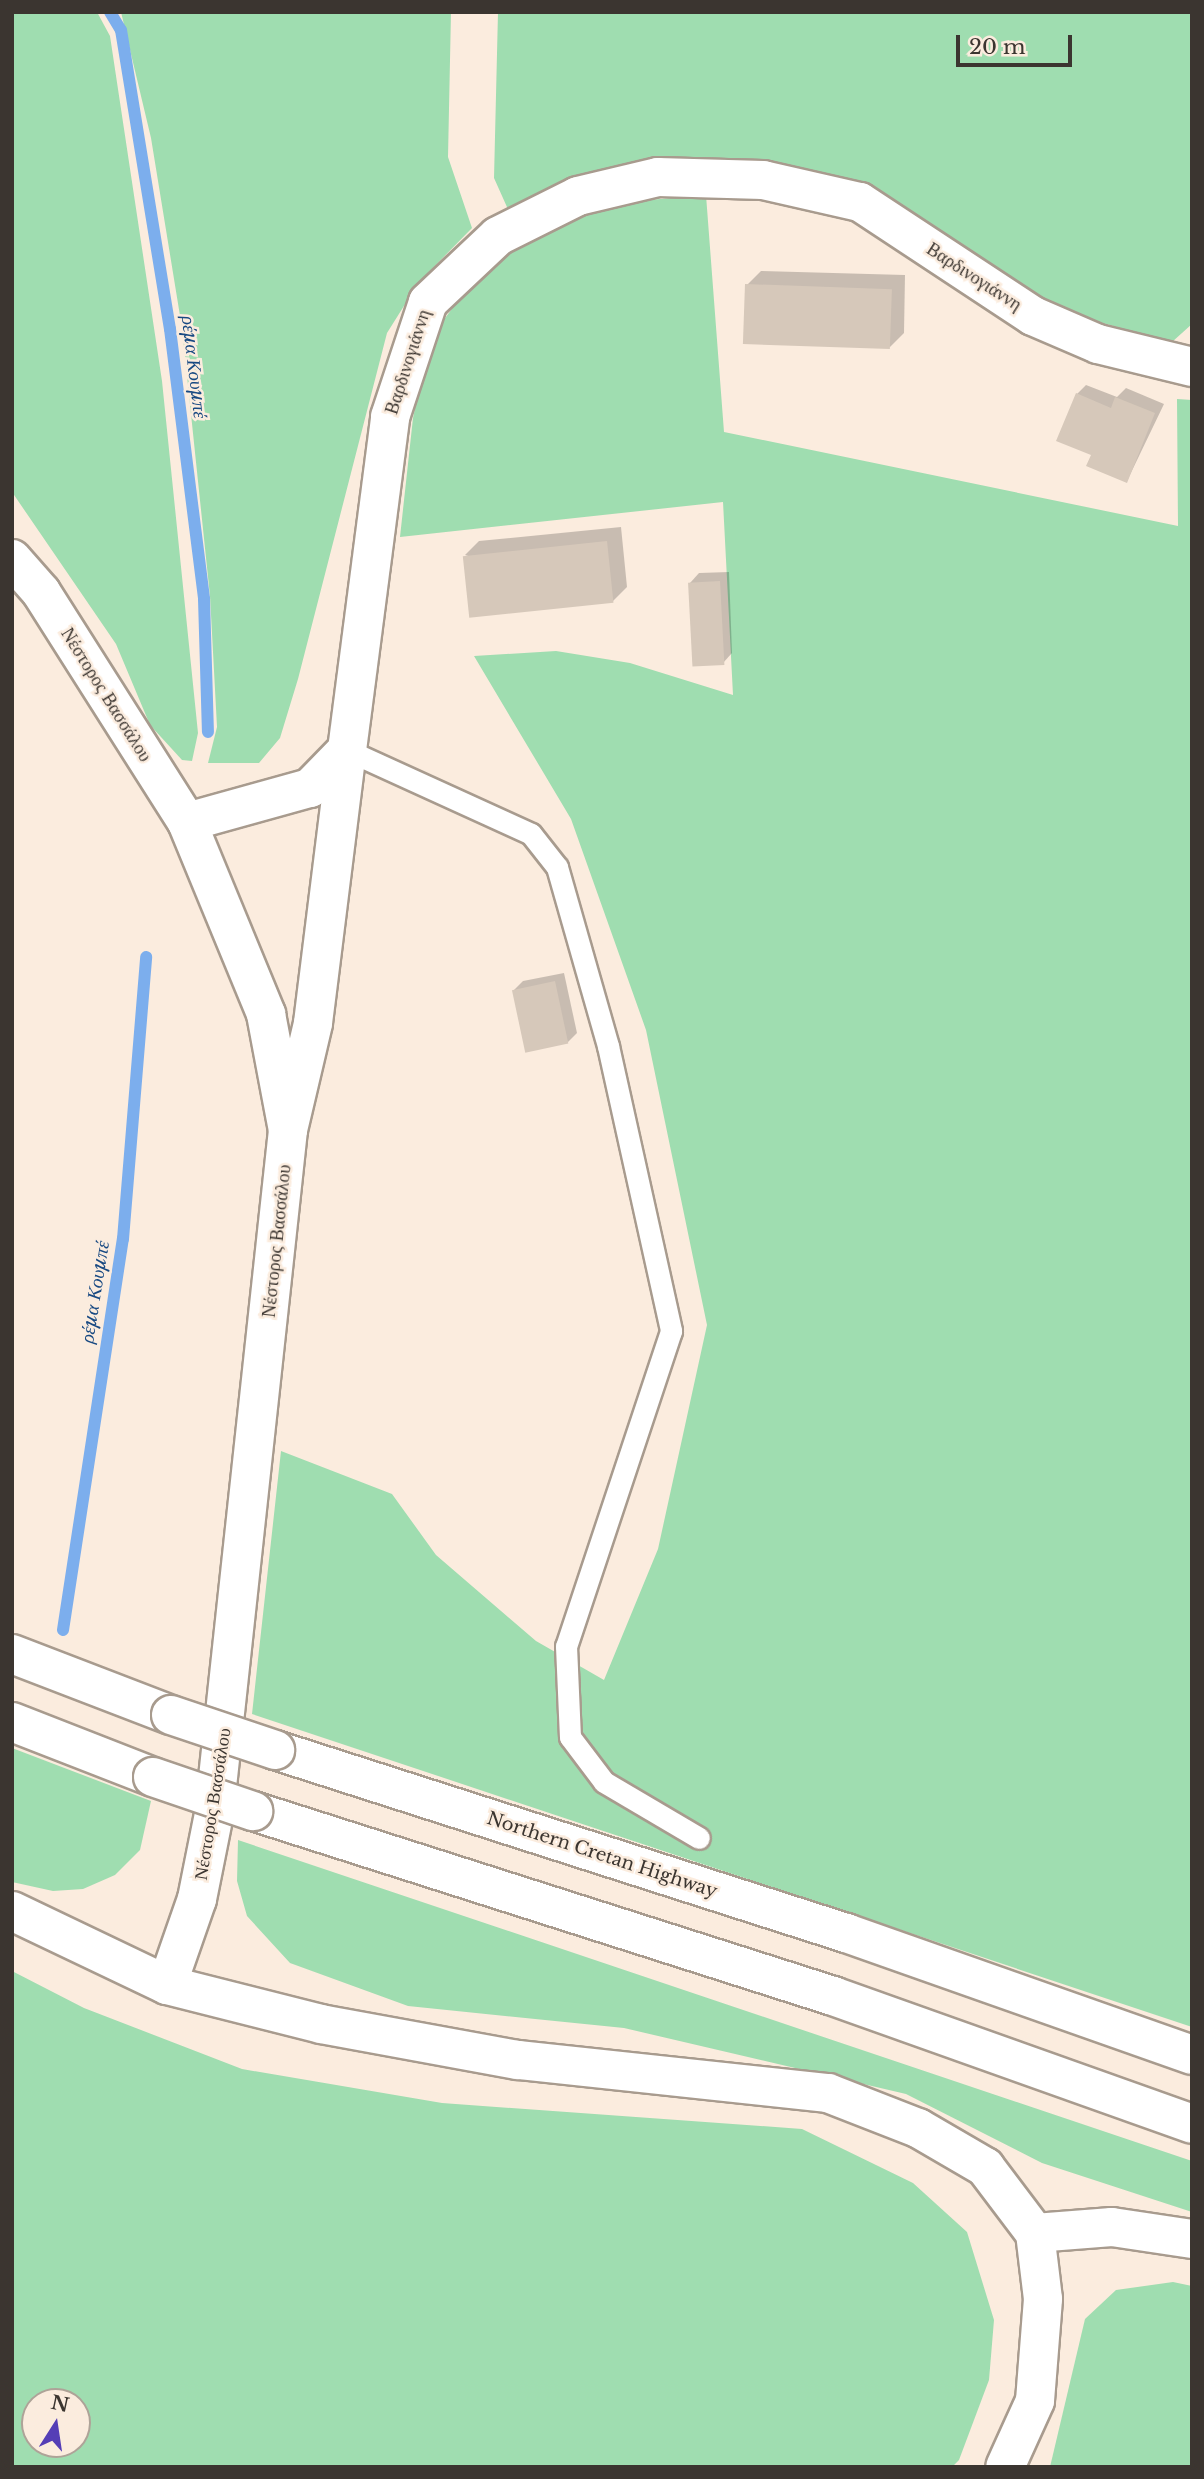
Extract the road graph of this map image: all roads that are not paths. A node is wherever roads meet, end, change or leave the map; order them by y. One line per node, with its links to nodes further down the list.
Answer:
1 (1192, 367): 3 (main road, Βαρδινογιάννη)
2 (12, 559): 4 (main road, Νέστορος Βασσάλου)
3 (347, 750): 4 (main road); 5 (main road, Βαρδινογιάννη); 8 (lane)
4 (187, 822): 5 (main road, Νέστορος Βασσάλου)
5 (288, 1130): 10 (main road, Νέστορος Βασσάλου)
6 (12, 1654): 11 (main road, Northern Cretan Highway, bridge)
7 (12, 1722): 12 (main road, bridge)
8 (699, 1838)
9 (12, 1912): 10 (main road)
10 (167, 1985): 13 (main road)
11 (1192, 2055)
12 (1192, 2123)
13 (1035, 2233): 14 (main road); 15 (main road)
14 (1192, 2239)
15 (1005, 2467)

